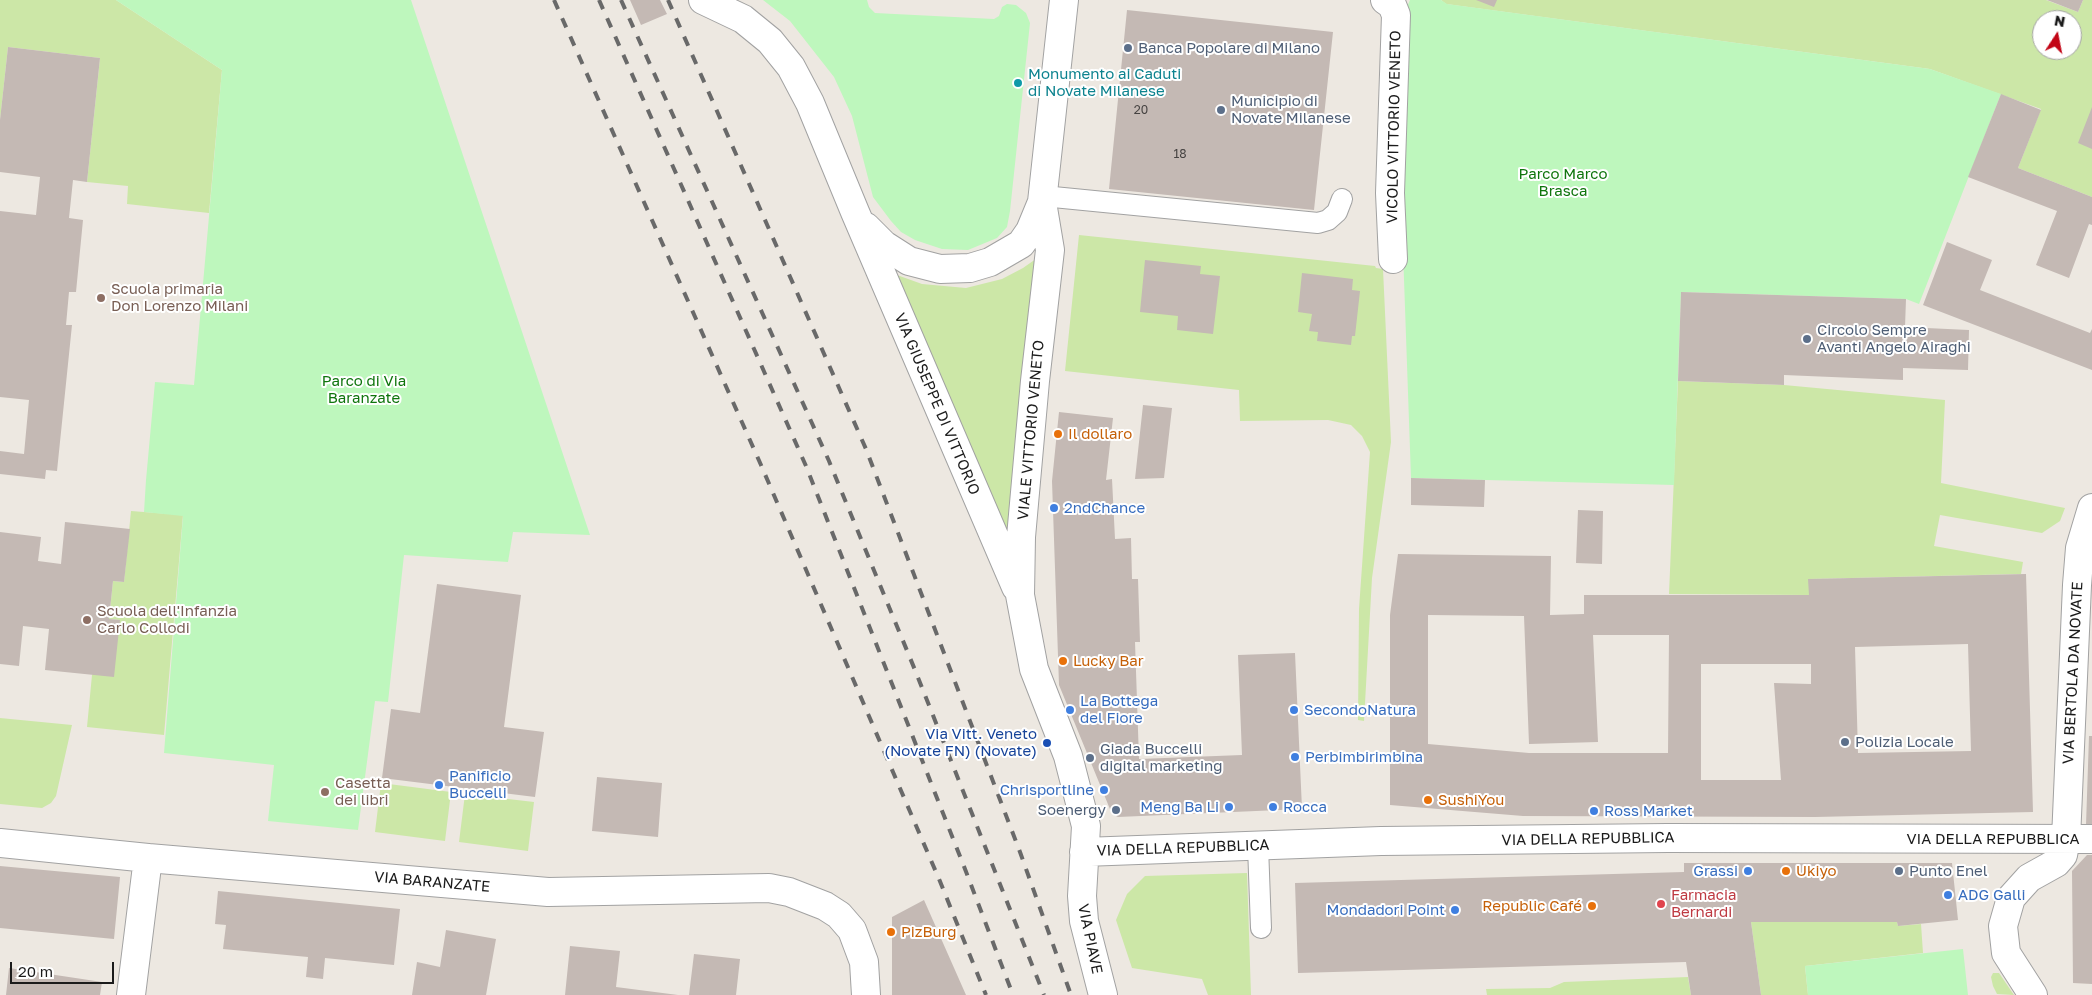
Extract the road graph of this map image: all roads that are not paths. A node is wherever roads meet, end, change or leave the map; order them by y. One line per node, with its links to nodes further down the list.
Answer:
1 (703, 0): 6 (street, VIA GIUSEPPE DI VITTORIO)
2 (1064, 0): 4 (street, VIALE VITTORIO VENETO)
3 (1385, 0): 7 (street, VICOLO VITTORIO VENETO)
4 (1043, 199): 5 (lane); 6 (street, VIA GIUSEPPE DI VITTORIO); 9 (street, VIALE VITTORIO VENETO)
5 (1342, 199)
6 (855, 212): 9 (street, VIA GIUSEPPE DI VITTORIO)
7 (1393, 259)
8 (2092, 508): 10 (street, VIA BERTOLA DA NOVATE)
9 (1020, 595): 13 (street, VIALE VITTORIO VENETO)
10 (2079, 839): 12 (street, VIA DELLA REPUBBLICA); 19 (street, VIA BERTOLA DA NOVATE)
11 (0, 843): 14 (street, VIA BARANZATE)
12 (1258, 846): 13 (street, VIA DELLA REPUBBLICA); 15 (lane)
13 (1084, 852): 18 (street, VIA PIAVE)
14 (148, 858): 16 (street); 17 (street, VIA BARANZATE)
15 (1261, 928)
16 (131, 995)
17 (866, 995)
18 (1103, 995)
19 (2033, 995)

